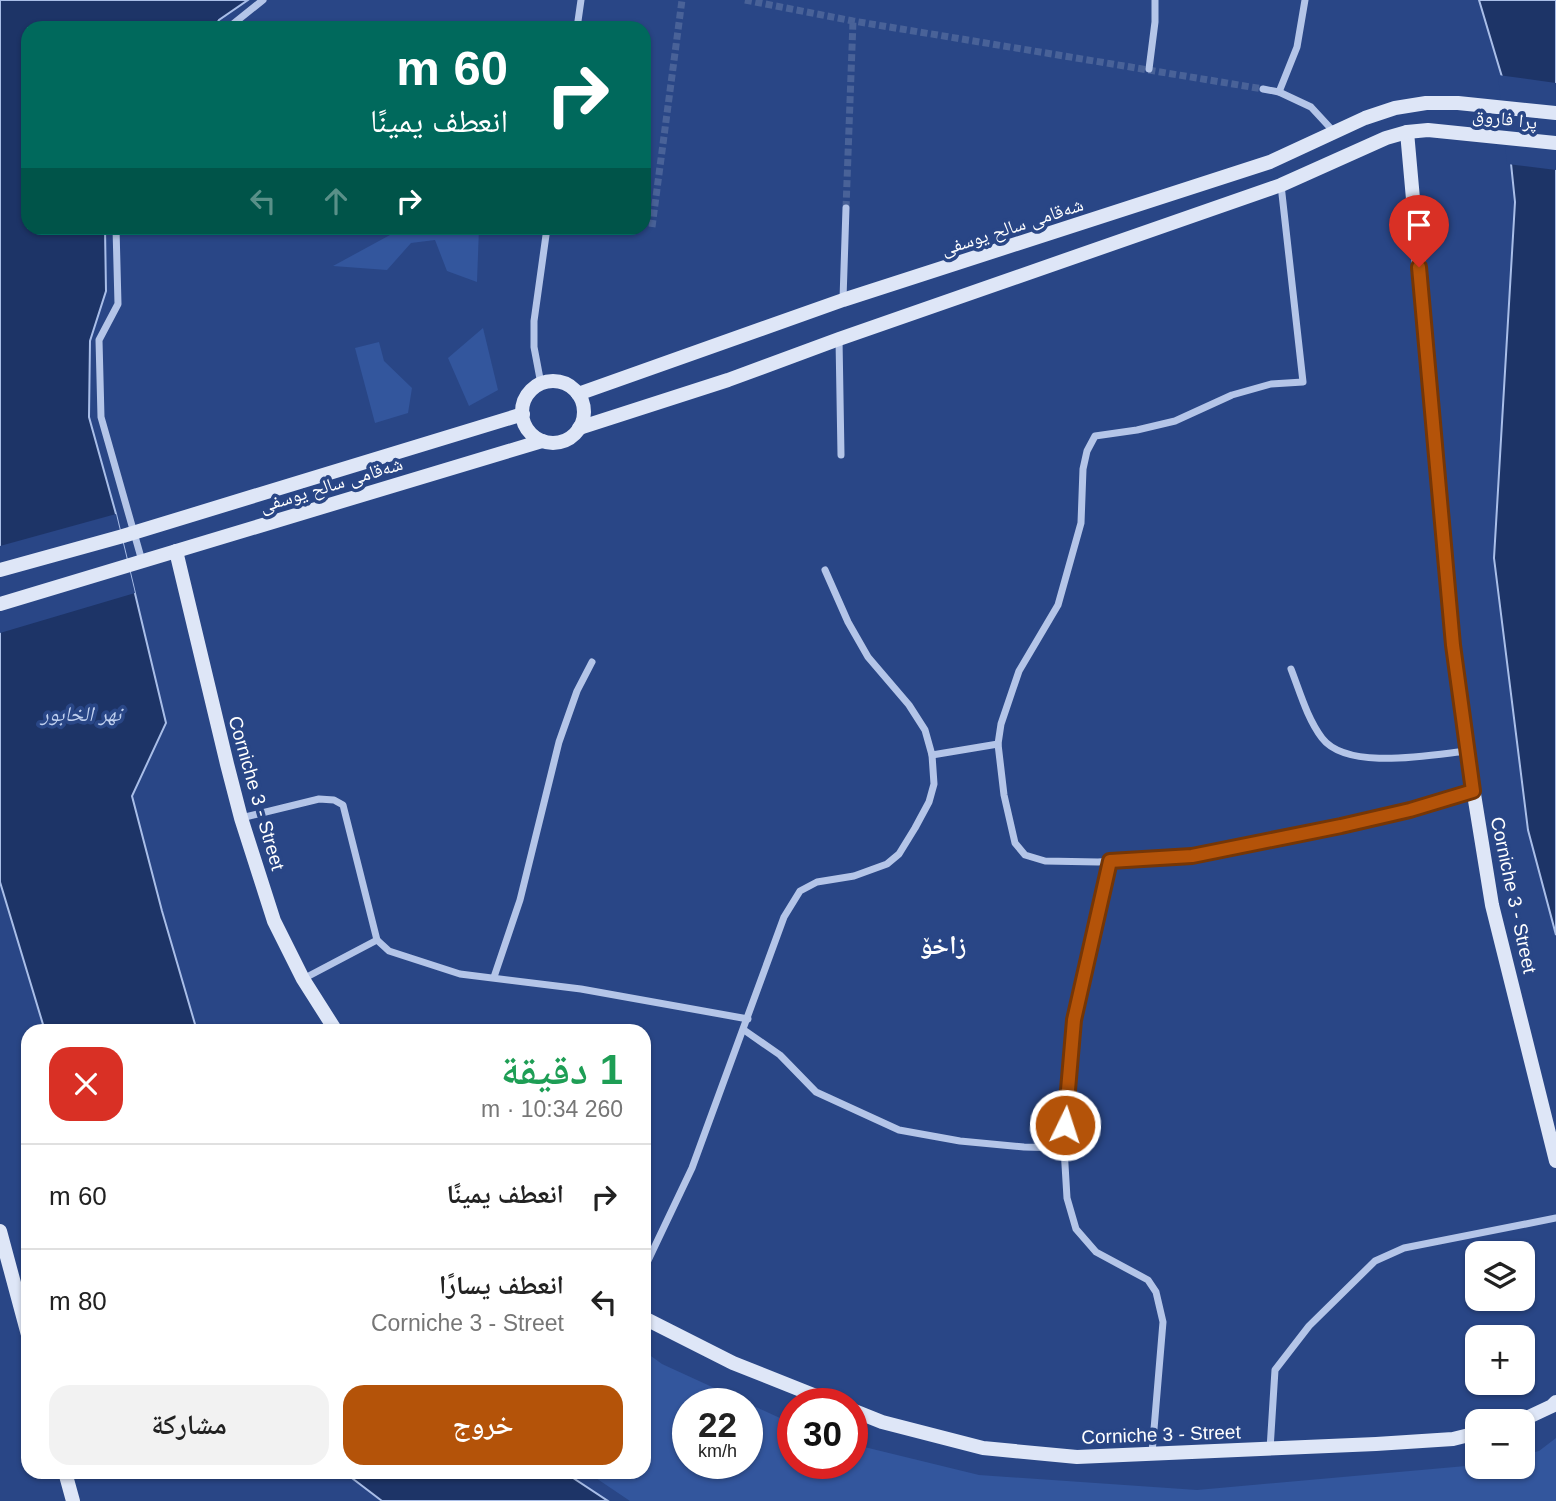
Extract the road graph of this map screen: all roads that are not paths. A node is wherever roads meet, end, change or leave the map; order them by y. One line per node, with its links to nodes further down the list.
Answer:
1 (263, 0): 5 (street)
2 (581, 0): 6 (street)
3 (1155, 0): 7 (street)
4 (1305, 0): 9 (street)
5 (237, 21)
6 (578, 21)
7 (1149, 69)
8 (1263, 89): 9 (street)
9 (1279, 92): 13 (street)
10 (1458, 103): 11 (main road, پرا فاروق); 13 (main road, شەقامی سالح یوسفی)
11 (1556, 113)
12 (1407, 132): 14 (main road, پرا فاروق); 15 (main road); 36 (main road, Corniche 3 - Street)
13 (1335, 133): 19 (main road, شەقامی سالح یوسفی)
14 (1556, 143)
15 (1281, 185): 20 (main road); 35 (street)
16 (846, 208): 19 (street)
17 (116, 235): 27 (street)
18 (546, 235): 21 (street)
19 (843, 300): 22 (main road, شەقامی سالح یوسفی)
20 (839, 339): 24 (main road); 26 (street)
21 (541, 384): 22 (main road); 23 (main road)
22 (578, 394): 24 (main road)
23 (523, 414): 25 (main road); 27 (main road, شەقامی سالح یوسفی)
24 (579, 428): 25 (main road)
25 (542, 440): 28 (main road, شەقامی سالح یوسفی)
26 (841, 455)
27 (129, 535): 29 (street); 30 (main road, شەقامی سالح یوسفی)
28 (176, 551): 29 (main road, شەقامی سالح یوسفی); 39 (main road, Corniche 3 - Street)
29 (137, 563): 32 (main road, شەقامی سالح یوسفی)
30 (0, 570)
31 (825, 570): 37 (street)
32 (0, 604)
33 (592, 662): 42 (street)
34 (1291, 669): 36 (street)
35 (998, 744): 37 (street); 40 (street)
36 (1467, 751): 38 (main road, Corniche 3 - Street)
37 (932, 755): 44 (street)
38 (1473, 791): 40 (street); 48 (main road, Corniche 3 - Street)
39 (241, 818): 41 (street); 43 (main road, Corniche 3 - Street)
40 (1110, 861): 47 (street)
41 (377, 940): 42 (street); 43 (street)
42 (494, 977): 44 (street)
43 (303, 979): 45 (main road, Corniche 3 - Street)
44 (748, 1019): 46 (street)
45 (332, 1024)
46 (744, 1030): 47 (street); 51 (street)
47 (1064, 1148): 60 (street)
48 (1556, 1161)
49 (1556, 1218): 59 (street)
50 (0, 1231): 52 (main road)
51 (651, 1254)
52 (21, 1309)
53 (651, 1322): 54 (main road)
54 (796, 1388)
55 (1556, 1402): 56 (main road)
56 (1535, 1414)
57 (868, 1416): 60 (main road, Corniche 3 - Street)
58 (1465, 1436): 59 (main road, Corniche 3 - Street)
59 (1270, 1449): 60 (main road, Corniche 3 - Street)
60 (1152, 1454)
61 (67, 1479): 62 (main road)
62 (73, 1501)

